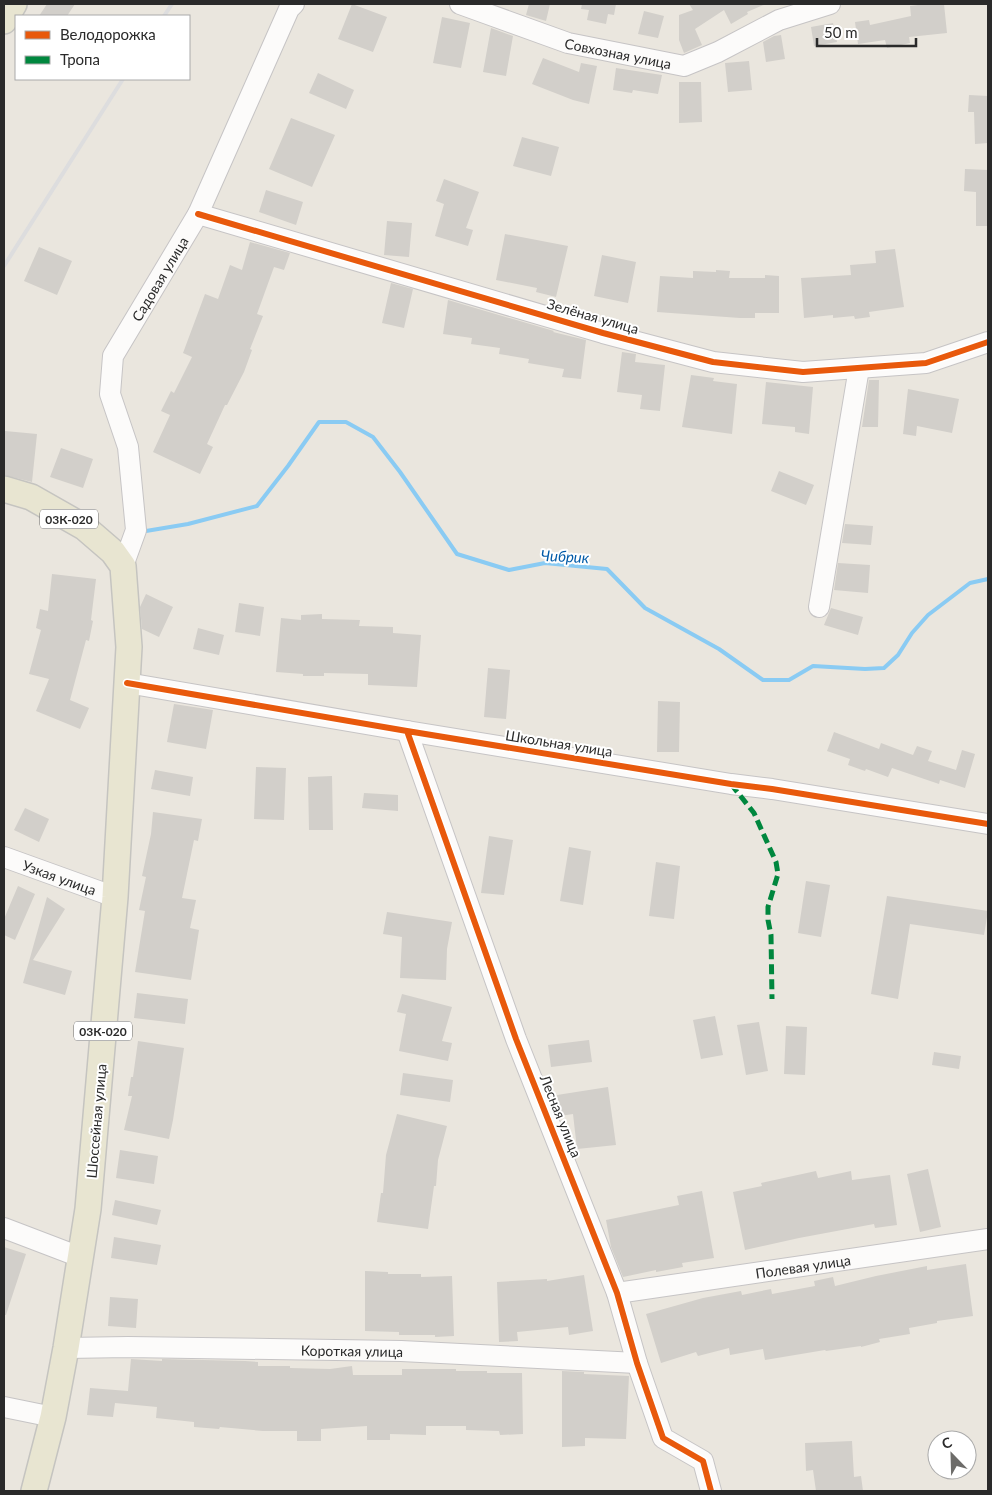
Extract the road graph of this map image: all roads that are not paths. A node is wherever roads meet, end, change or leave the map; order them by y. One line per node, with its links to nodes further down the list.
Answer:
1 (14, 4): 5 (main road)
2 (294, 4): 6 (street, Садовая улица)
3 (460, 4): 4 (street, Совхозная улица)
4 (830, 4)
5 (4, 21)
6 (198, 214): 8 (street, Зелёная улица); 10 (street, Садовая улица)
7 (988, 342): 8 (street, Зелёная улица)
8 (859, 368): 11 (street)
9 (4, 489): 10 (main road, 03К-020)
10 (123, 566): 12 (main road, Шоссейная улица / 03К-020)
11 (819, 607)
12 (127, 682): 13 (street, Школьная улица); 16 (main road, Шоссейная улица / 03К-020)
13 (407, 731): 14 (street, Школьная улица); 20 (street, Лесная улица)
14 (988, 824)
15 (4, 857): 16 (street, Узкая улица)
16 (115, 897): 19 (main road, Шоссейная улица / 03К-020)
17 (4, 1228): 19 (street)
18 (988, 1239): 20 (street, Полевая улица)
19 (80, 1257): 21 (main road, Шоссейная улица / 03К-020)
20 (617, 1293): 22 (street, Лесная улица)
21 (66, 1348): 22 (street, Короткая улица); 24 (main road, Шоссейная улица / 03К-020)
22 (637, 1363): 26 (street, Лесная улица)
23 (4, 1407): 24 (street)
24 (52, 1417): 25 (main road, Шоссейная улица / 03К-020)
25 (34, 1491)
26 (711, 1491)

